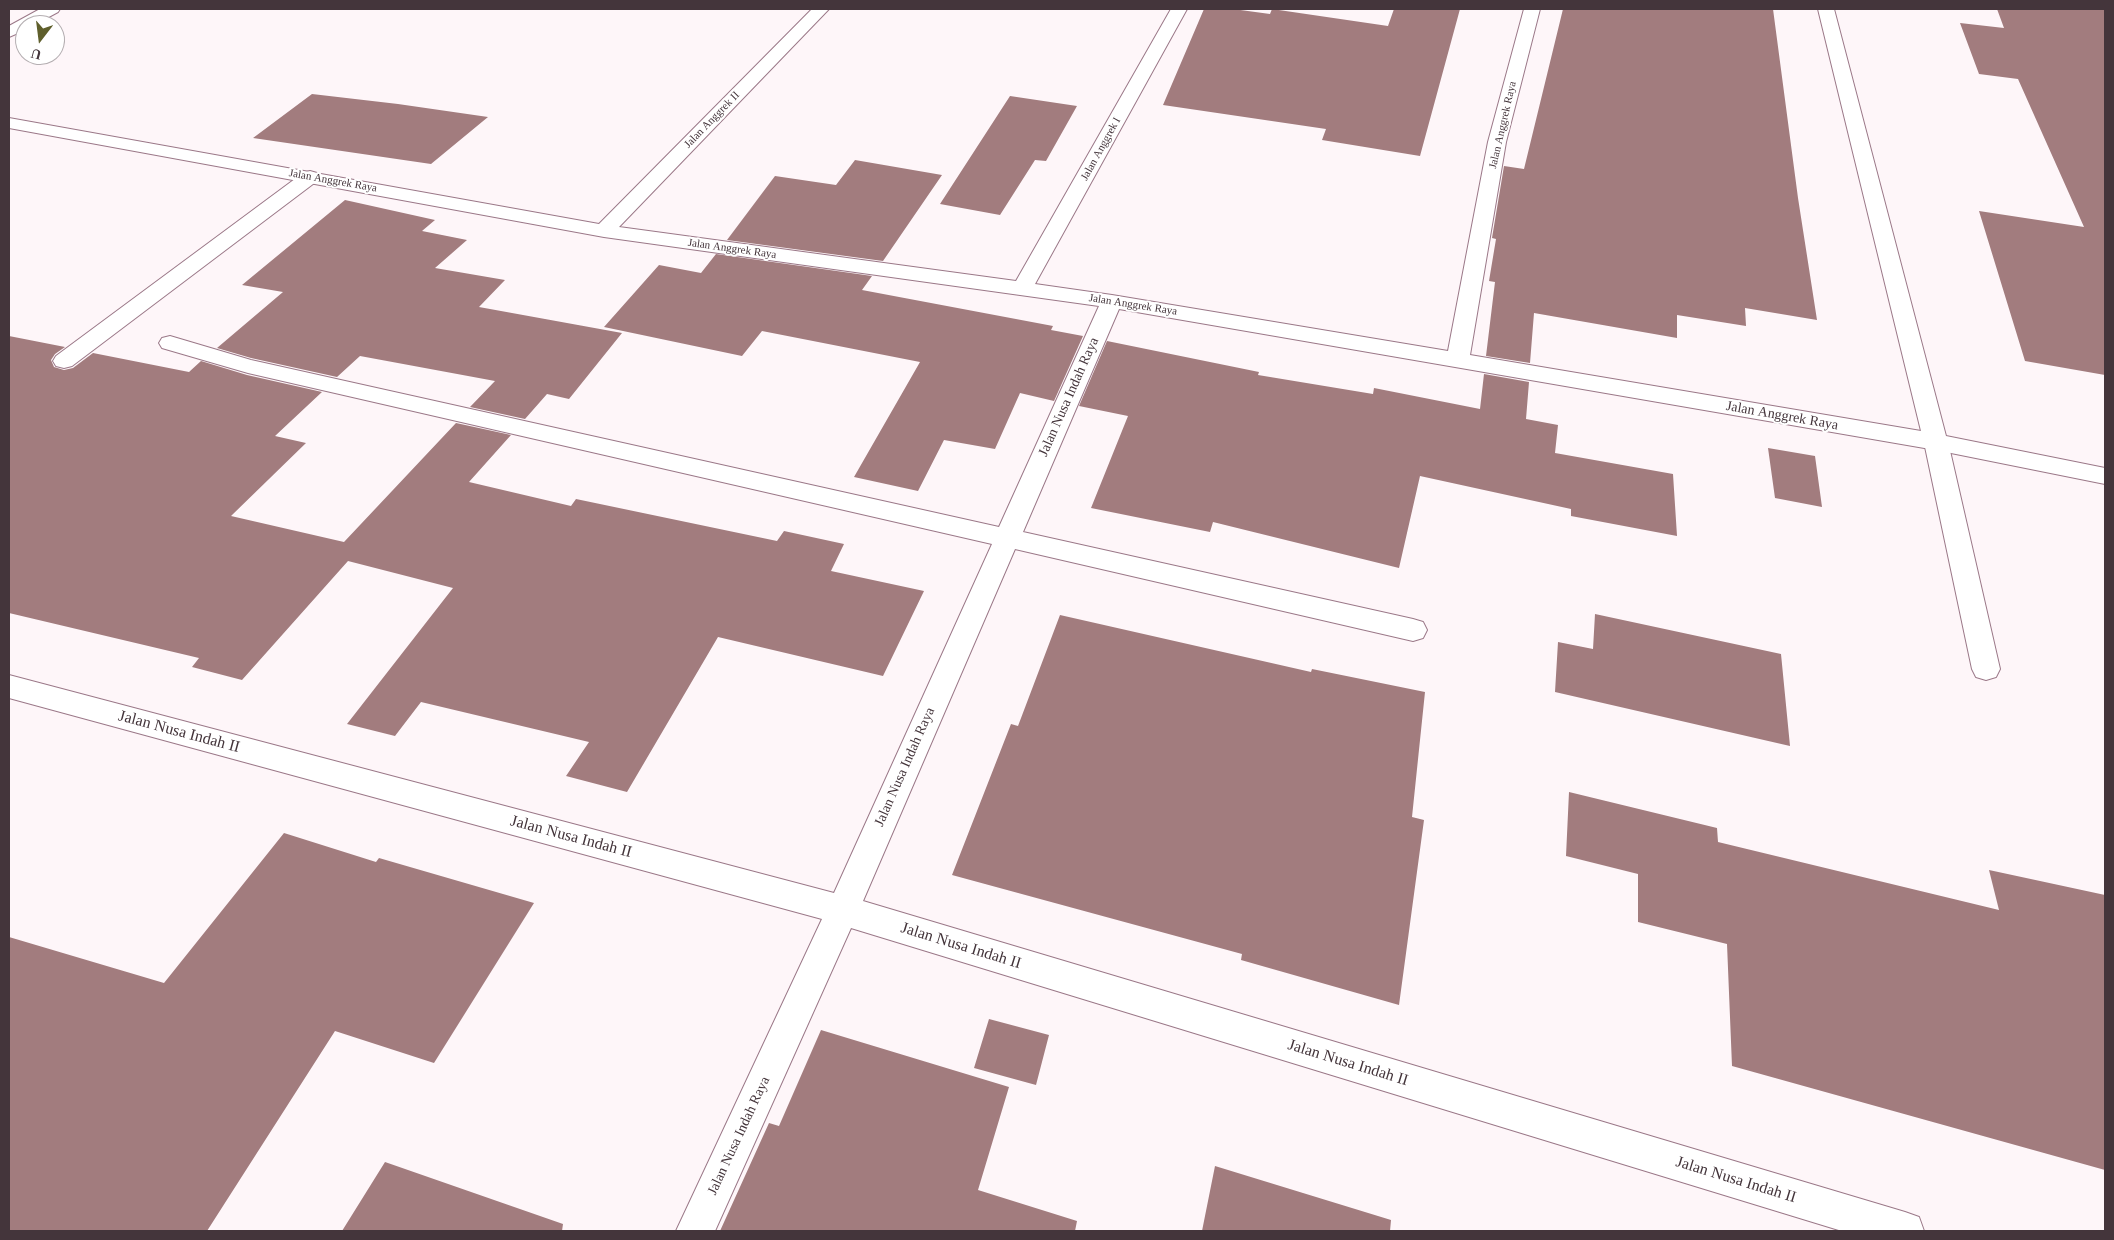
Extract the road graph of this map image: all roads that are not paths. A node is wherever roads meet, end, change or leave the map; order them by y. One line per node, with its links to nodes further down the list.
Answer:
1 (52, 9): 6 (street)
2 (821, 9): 9 (street, Jalan Anggrek II)
3 (1179, 9): 10 (street, Jalan Anggrek I)
4 (1532, 9): 14 (street, Jalan Anggrek Raya)
5 (1826, 9): 15 (street)
6 (9, 32)
7 (9, 123): 8 (street, Jalan Anggrek Raya)
8 (310, 177): 9 (street, Jalan Anggrek Raya); 13 (street)
9 (604, 231): 10 (street, Jalan Anggrek Raya)
10 (1022, 289): 11 (street, Jalan Anggrek Raya)
11 (1112, 301): 14 (street, Jalan Anggrek Raya); 17 (street, Jalan Nusa Indah Raya)
12 (170, 343): 17 (street)
13 (64, 361)
14 (1458, 361): 15 (street, Jalan Anggrek Raya)
15 (1936, 442): 16 (street, Jalan Anggrek Raya); 19 (street)
16 (2105, 476)
17 (1006, 536): 18 (street); 21 (street, Jalan Nusa Indah Raya)
18 (1413, 630)
19 (1986, 669)
20 (9, 687): 21 (street, Jalan Nusa Indah II)
21 (843, 910): 22 (street, Jalan Nusa Indah Raya); 23 (street, Jalan Nusa Indah II)
22 (695, 1231)
23 (1905, 1231)

